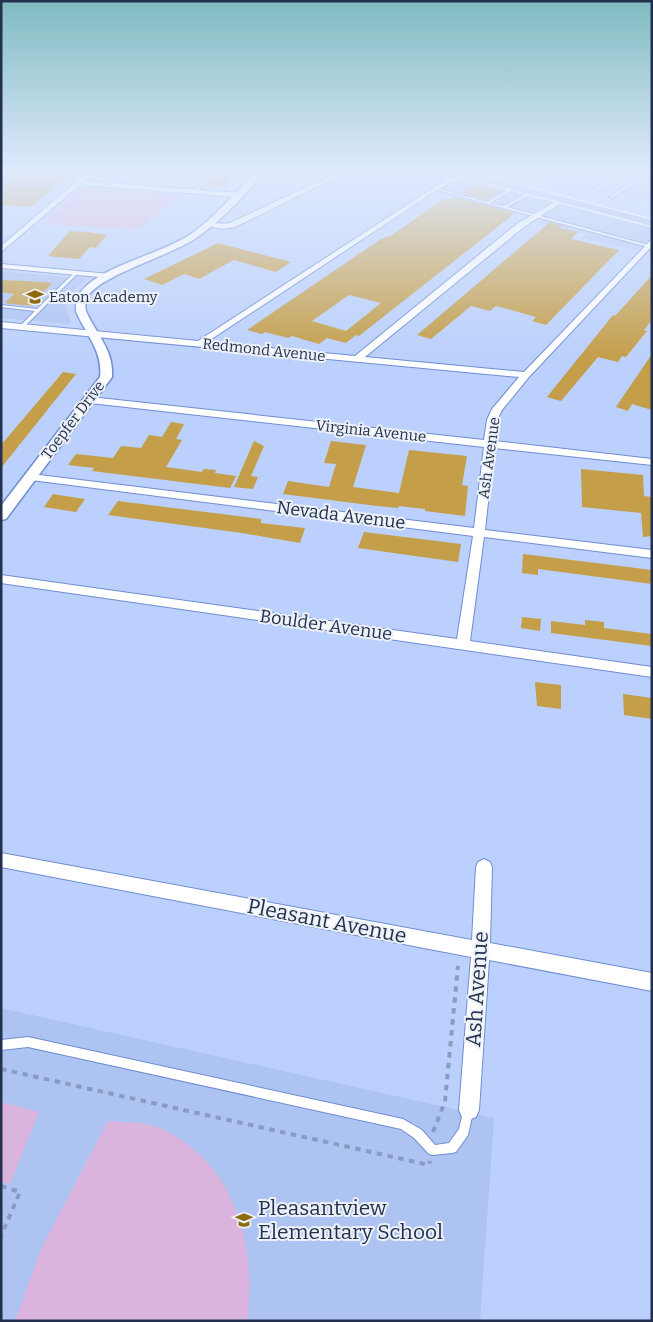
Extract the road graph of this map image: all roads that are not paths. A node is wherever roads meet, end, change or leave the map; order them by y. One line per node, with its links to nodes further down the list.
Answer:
1 (19, 235): 7 (street)
2 (195, 235): 10 (street, Toepfer Drive)
3 (364, 235): 17 (street)
4 (509, 235): 18 (street)
5 (613, 235): 6 (lane)
6 (650, 244): 19 (street, Ash Avenue)
7 (1, 250)
8 (1, 266): 9 (street)
9 (76, 273): 10 (street); 12 (lane)
10 (110, 276): 15 (street, Toepfer Drive)
11 (1, 306): 12 (lane)
12 (39, 310): 14 (lane)
13 (1, 325): 14 (street, Redmond Avenue)
14 (17, 326): 15 (street, Redmond Avenue); 16 (street)
15 (96, 335): 17 (street, Redmond Avenue); 20 (street, Toepfer Drive)
16 (1, 336)
17 (201, 344): 18 (street, Redmond Avenue)
18 (357, 359): 19 (street, Redmond Avenue)
19 (526, 375): 21 (street, Ash Avenue)
20 (90, 400): 21 (street, Virginia Avenue); 23 (street, Toepfer Drive)
21 (490, 444): 22 (street, Virginia Avenue); 25 (street, Ash Avenue)
22 (652, 462)
23 (31, 477): 24 (street, Toepfer Drive); 25 (street, Nevada Avenue)
24 (1, 516)
25 (479, 533): 26 (street, Nevada Avenue); 28 (street, Ash Avenue)
26 (652, 554)
27 (1, 579): 28 (street, Boulder Avenue)
28 (463, 645): 29 (street, Boulder Avenue)
29 (652, 672)
30 (1, 860): 32 (street, Pleasant Avenue)
31 (484, 867): 32 (street, Ash Avenue)
32 (481, 950): 33 (street, Pleasant Avenue); 35 (street, Ash Avenue)
33 (652, 982)
34 (1, 1045): 35 (lane)
35 (469, 1110)

